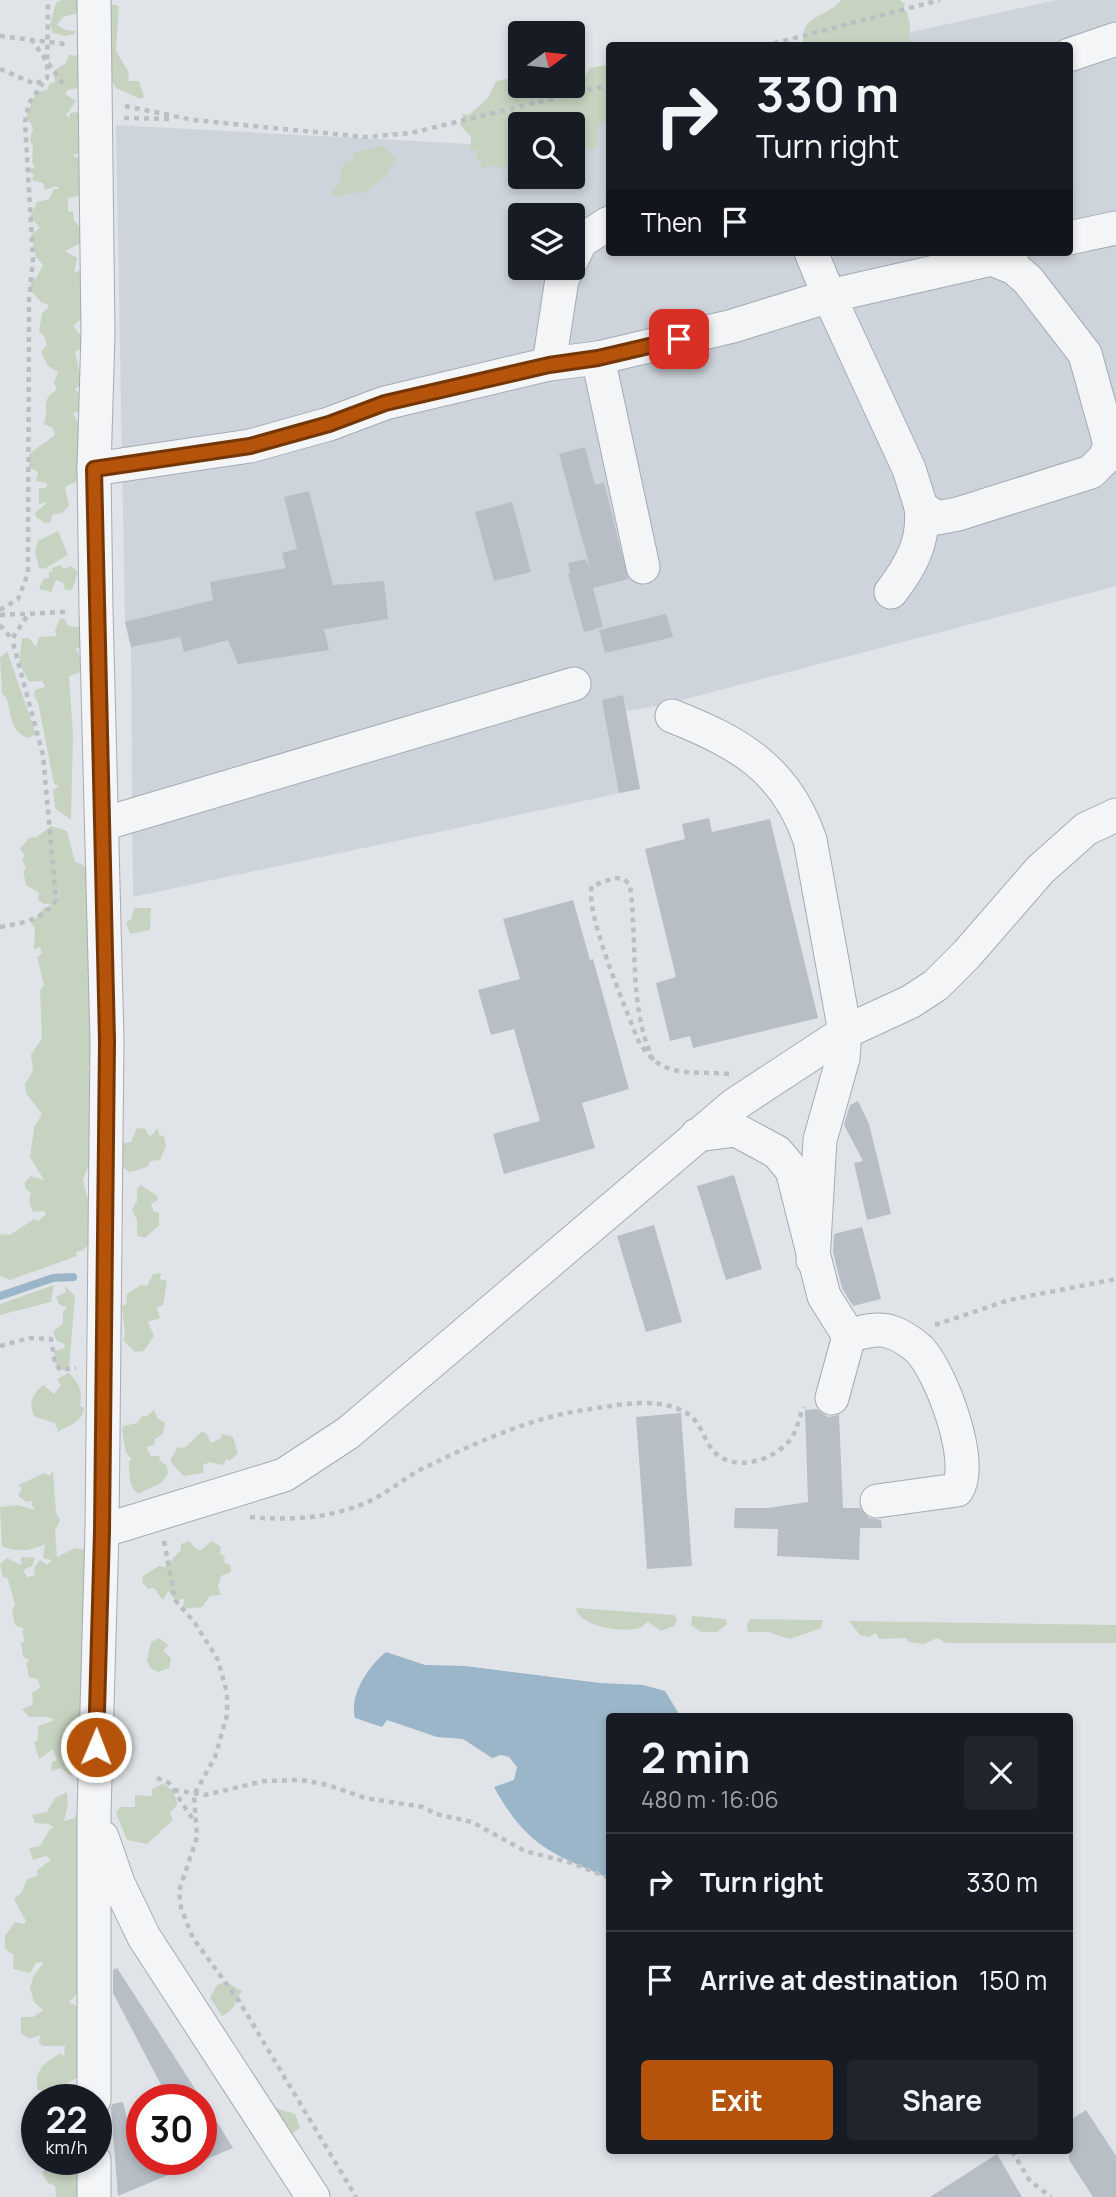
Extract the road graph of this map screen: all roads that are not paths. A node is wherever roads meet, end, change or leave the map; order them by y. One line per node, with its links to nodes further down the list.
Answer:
1 (94, 0): 16 (street)
2 (1116, 40): 3 (street)
3 (1073, 54)
4 (606, 225): 7 (street)
5 (1116, 228): 6 (street)
6 (1073, 237)
7 (585, 238)
8 (813, 256): 11 (street)
9 (1010, 259): 11 (street); 14 (street)
10 (562, 280): 13 (street)
11 (829, 296): 12 (street); 17 (street)
12 (598, 358): 13 (street); 18 (street)
13 (549, 365): 16 (street)
14 (1097, 396): 15 (street); 17 (street)
15 (1116, 430)
16 (94, 469): 23 (street)
17 (921, 507): 19 (street)
18 (643, 567)
19 (891, 592)
20 (574, 684): 23 (street)
21 (671, 716): 24 (street)
22 (1116, 815): 24 (street)
23 (103, 824): 30 (street)
24 (845, 1032): 25 (street); 26 (street)
25 (696, 1135): 26 (street); 30 (street)
26 (813, 1261): 27 (street)
27 (849, 1336): 28 (street); 29 (street)
28 (834, 1388)
29 (877, 1501)
30 (102, 1531): 31 (street)
31 (94, 1815): 32 (street); 35 (street)
32 (94, 2084)
33 (94, 2175): 34 (street)
34 (94, 2197)
35 (313, 2197)

